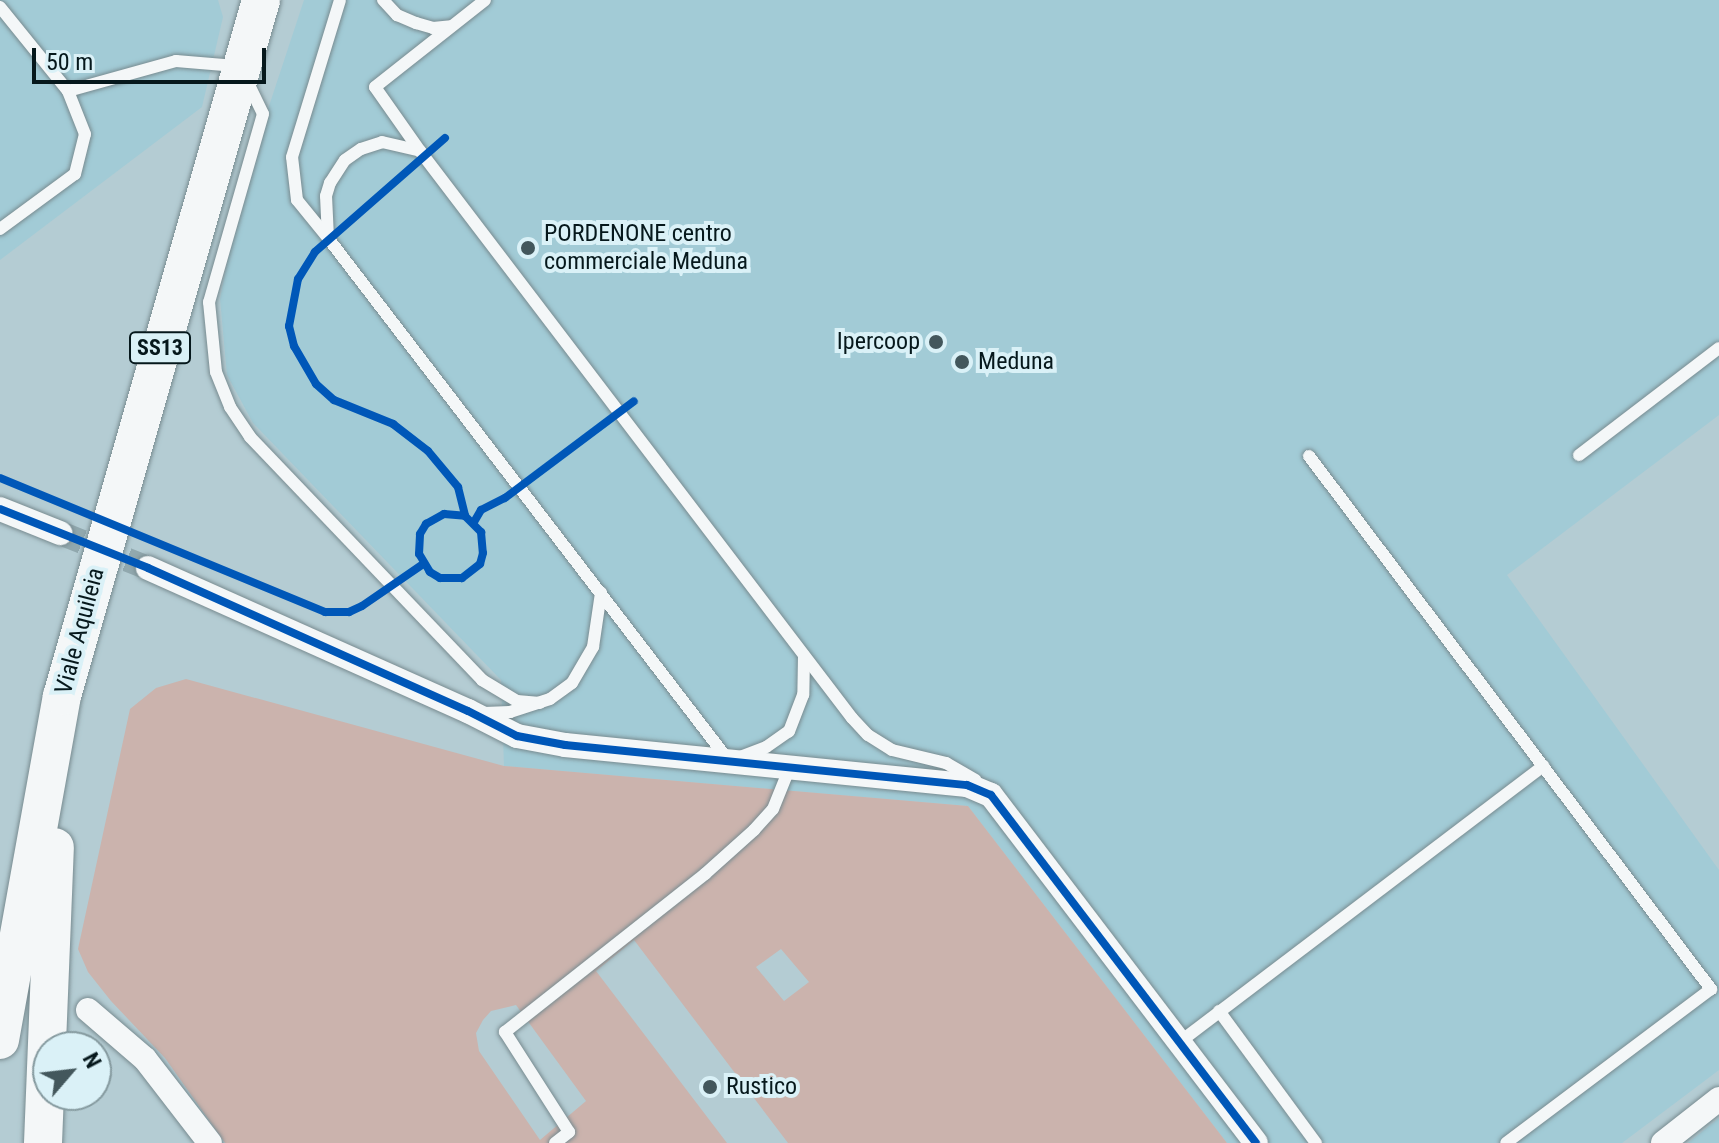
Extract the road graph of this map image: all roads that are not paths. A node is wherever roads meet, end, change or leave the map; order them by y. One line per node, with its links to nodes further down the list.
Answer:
1 (261, 0): 7 (main road, Viale Aquileia / SS13)
2 (340, 0): 11 (lane)
3 (383, 0): 6 (lane)
4 (485, 0): 6 (lane)
5 (0, 7): 8 (lane)
6 (452, 26): 9 (lane)
7 (240, 67): 8 (lane); 20 (main road, Viale Aquileia / SS13); 21 (lane)
8 (68, 91): 10 (lane)
9 (420, 151): 11 (lane); 19 (lane)
10 (0, 229)
11 (328, 238): 18 (lane)
12 (1719, 348): 13 (lane)
13 (1579, 455)
14 (1309, 456): 24 (lane)
15 (0, 509): 16 (street)
16 (60, 533)
17 (148, 568): 22 (street)
18 (601, 593): 21 (lane); 23 (lane)
19 (804, 656): 23 (lane); 26 (lane)
20 (62, 696): 27 (main road); 30 (main road, Viale Aquileia / SS13); 33 (main road)
21 (540, 703): 22 (lane)
22 (468, 711): 23 (street)
23 (729, 761): 25 (street)
24 (1543, 766): 29 (lane); 38 (lane)
25 (790, 767): 26 (street); 35 (lane)
26 (991, 795): 31 (street)
27 (0, 912)
28 (88, 1010): 34 (street)
29 (1219, 1011): 31 (lane); 37 (lane)
30 (0, 1040)
31 (1181, 1041): 36 (street)
32 (1719, 1099): 39 (street)
33 (43, 1143)
34 (210, 1143)
35 (555, 1143)
36 (1256, 1143)
37 (1316, 1143)
38 (1506, 1143)
39 (1663, 1143)

